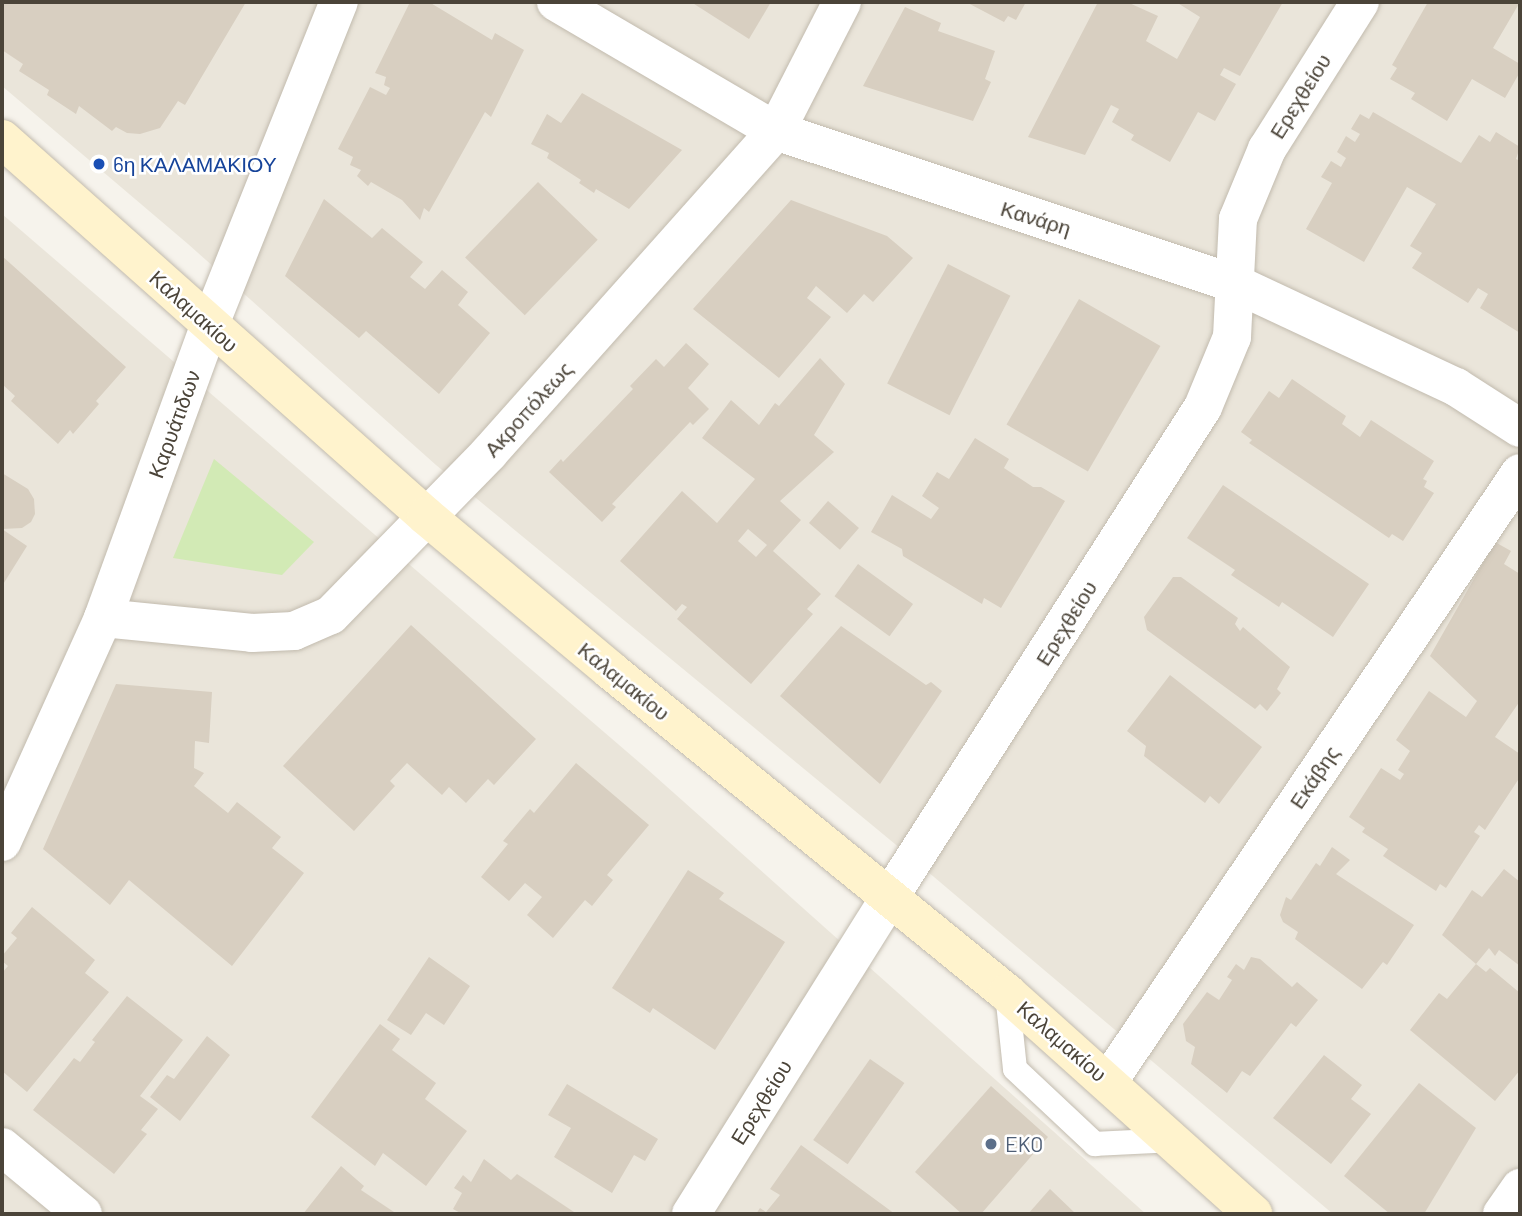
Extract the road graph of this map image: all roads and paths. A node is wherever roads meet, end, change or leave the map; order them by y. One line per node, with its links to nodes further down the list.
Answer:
1 (338, 2): 8 (street, Καρυάτιδων)
2 (556, 2): 5 (street, Κανάρη)
3 (842, 2): 5 (street, Ακροπόλεως)
4 (1360, 2): 7 (street, Ερεχθείου)
5 (776, 131): 7 (street, Κανάρη); 11 (street, Ακροπόλεως)
6 (2, 139): 8 (main road, Καλαμακίου)
7 (1236, 284): 9 (street, Κανάρη); 14 (street, Ερεχθείου)
8 (210, 324): 11 (main road, Καλαμακίου); 12 (street, Καρυάτιδων)
9 (1520, 428)
10 (1520, 473): 16 (street, Εκάβης)
11 (426, 516): 12 (street, Ακροπόλεως); 14 (main road, Καλαμακίου)
12 (103, 618): 13 (street, Καρυάτιδων)
13 (2, 842)
14 (889, 898): 15 (main road, Καλαμακίου); 21 (street, Ερεχθείου)
15 (1007, 993): 16 (main road, Καλαμακίου); 17 (lane)
16 (1108, 1082): 17 (main road, Καλαμακίου)
17 (1172, 1140): 22 (main road, Καλαμακίου)
18 (2, 1147): 20 (street)
19 (1520, 1188): 23 (street)
20 (83, 1214)
21 (691, 1214)
22 (1253, 1214)
23 (1502, 1214)

